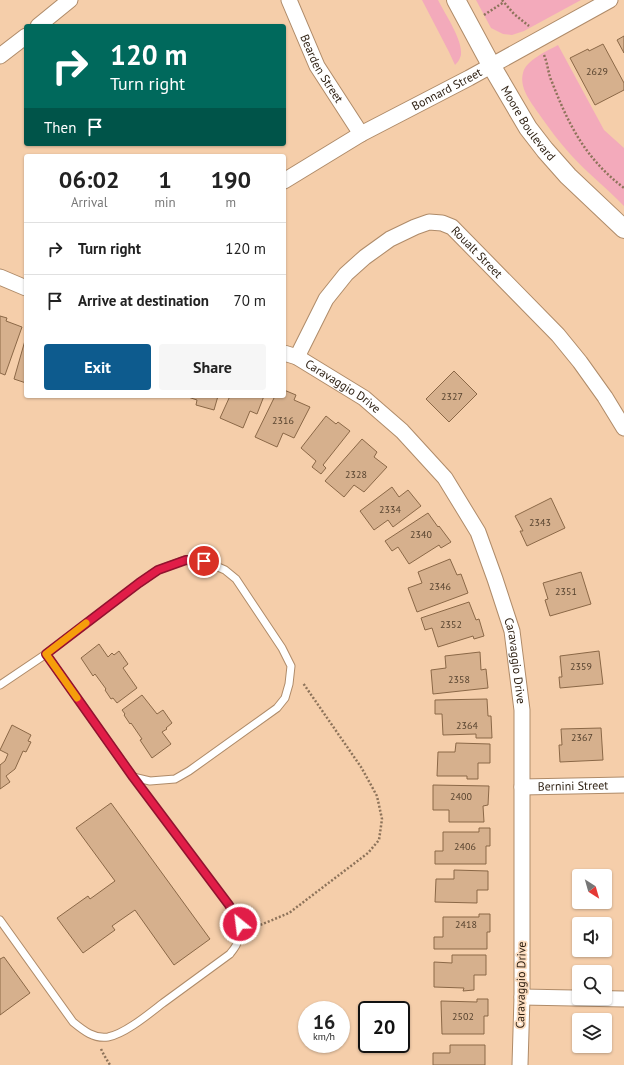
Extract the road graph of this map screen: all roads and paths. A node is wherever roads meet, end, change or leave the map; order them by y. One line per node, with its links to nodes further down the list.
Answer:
1 (70, 0): 7 (street)
2 (289, 0): 13 (street, Bearden Street)
3 (456, 0): 12 (street, Moore Boulevard)
4 (610, 0): 12 (street, Bonnard Street)
5 (503, 1): 6 (path); 8 (path)
6 (484, 16)
7 (40, 24)
8 (529, 27)
9 (24, 38): 11 (street)
10 (542, 53): 15 (path)
11 (0, 56)
12 (491, 66): 13 (street, Bonnard Street); 16 (street, Moore Boulevard)
13 (361, 134): 14 (street, Bonnard Street)
14 (286, 180)
15 (624, 188)
16 (624, 229)
17 (0, 277): 18 (street)
18 (24, 287)
19 (290, 355): 20 (street, Roualt Street); 26 (street, Caravaggio Drive)
20 (624, 428)
21 (46, 654): 22 (lane); 23 (lane); 24 (lane)
22 (291, 666): 24 (lane); 28 (path)
23 (0, 685)
24 (133, 777): 28 (lane)
25 (624, 785): 26 (street, Bernini Street)
26 (522, 787): 29 (street, Caravaggio Drive)
27 (0, 920): 28 (lane)
28 (240, 934)
29 (522, 998): 30 (street); 31 (street, Caravaggio Drive)
30 (624, 999)
31 (520, 1065)

